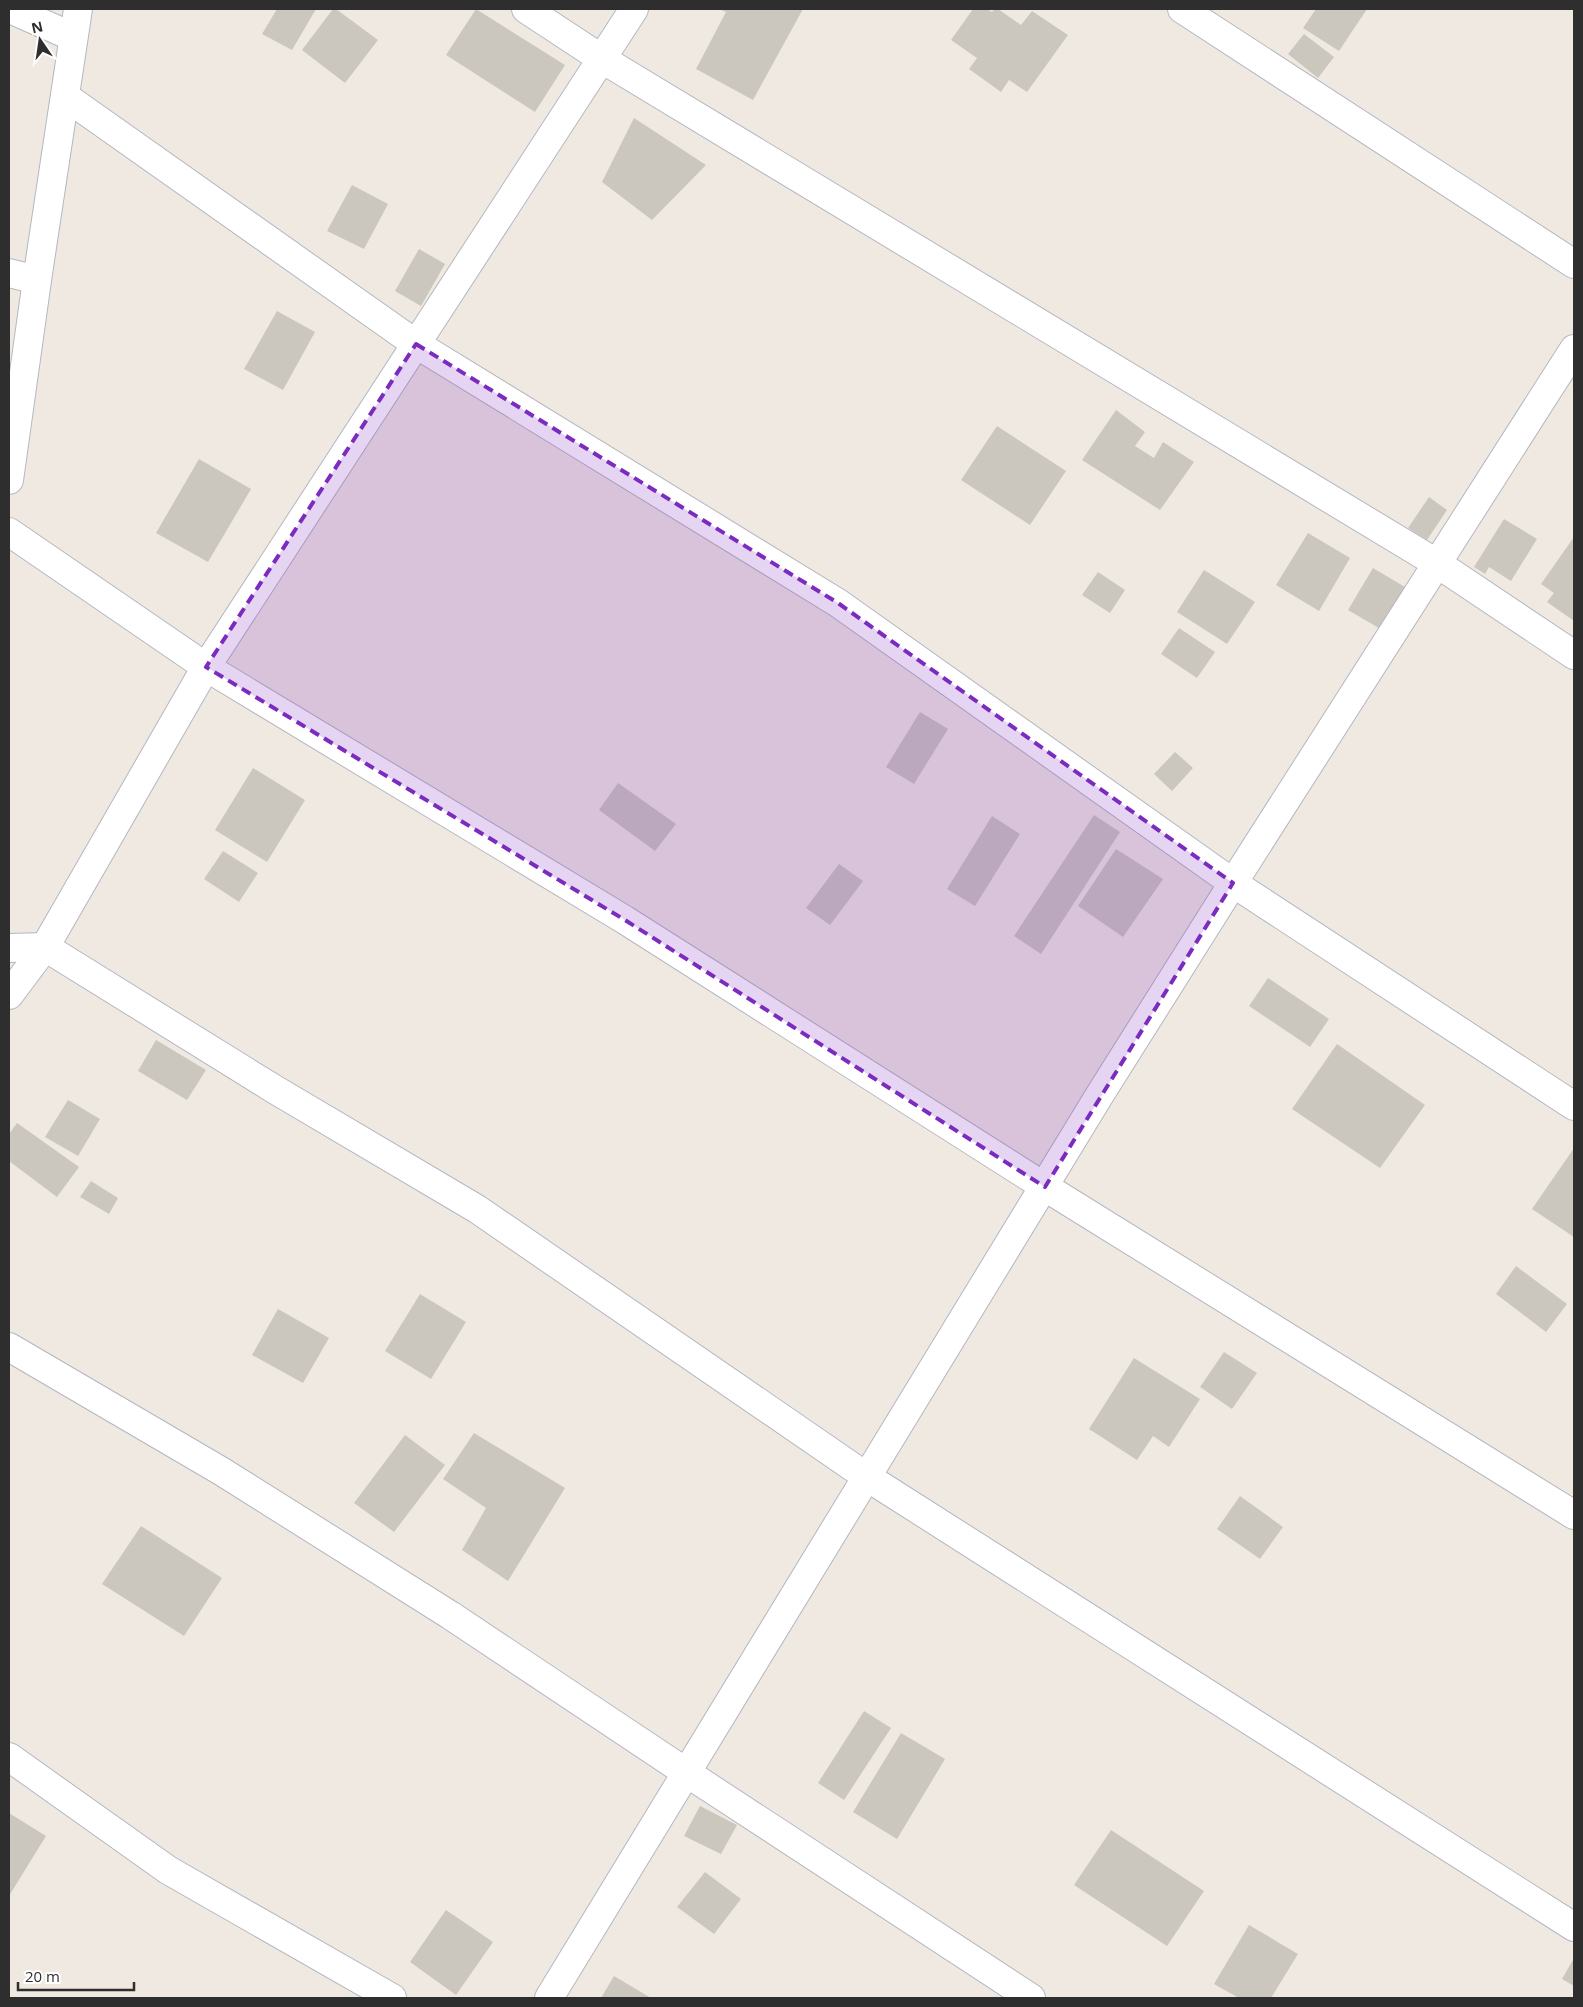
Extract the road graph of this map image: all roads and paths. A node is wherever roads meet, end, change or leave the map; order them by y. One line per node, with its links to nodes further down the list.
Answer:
1 (10, 9): 6 (street)
2 (78, 9): 6 (street)
3 (526, 9): 7 (street)
4 (634, 9): 7 (street)
5 (1182, 9): 9 (street)
6 (73, 37): 8 (street)
7 (602, 59): 12 (street); 16 (street)
8 (66, 97): 11 (street); 12 (street)
9 (1574, 264)
10 (9, 272): 11 (street)
11 (36, 280): 14 (street)
12 (416, 344): 18 (street); 19 (street)
13 (1574, 349): 16 (street)
14 (9, 480)
15 (9, 532): 18 (street)
16 (1438, 564): 17 (street); 19 (street)
17 (1574, 655)
18 (206, 667): 20 (street); 24 (street)
19 (1233, 883): 23 (street); 24 (street)
20 (45, 947): 21 (street); 22 (street); 26 (street)
21 (9, 948)
22 (9, 995)
23 (1574, 1106)
24 (1044, 1187): 26 (street); 27 (street)
25 (9, 1347): 29 (street)
26 (867, 1477): 29 (street); 30 (street)
27 (1574, 1515)
28 (9, 1757): 31 (street)
29 (687, 1773): 32 (street); 33 (street)
30 (1574, 1927)
31 (392, 1998)
32 (550, 1998)
33 (1031, 1998)

